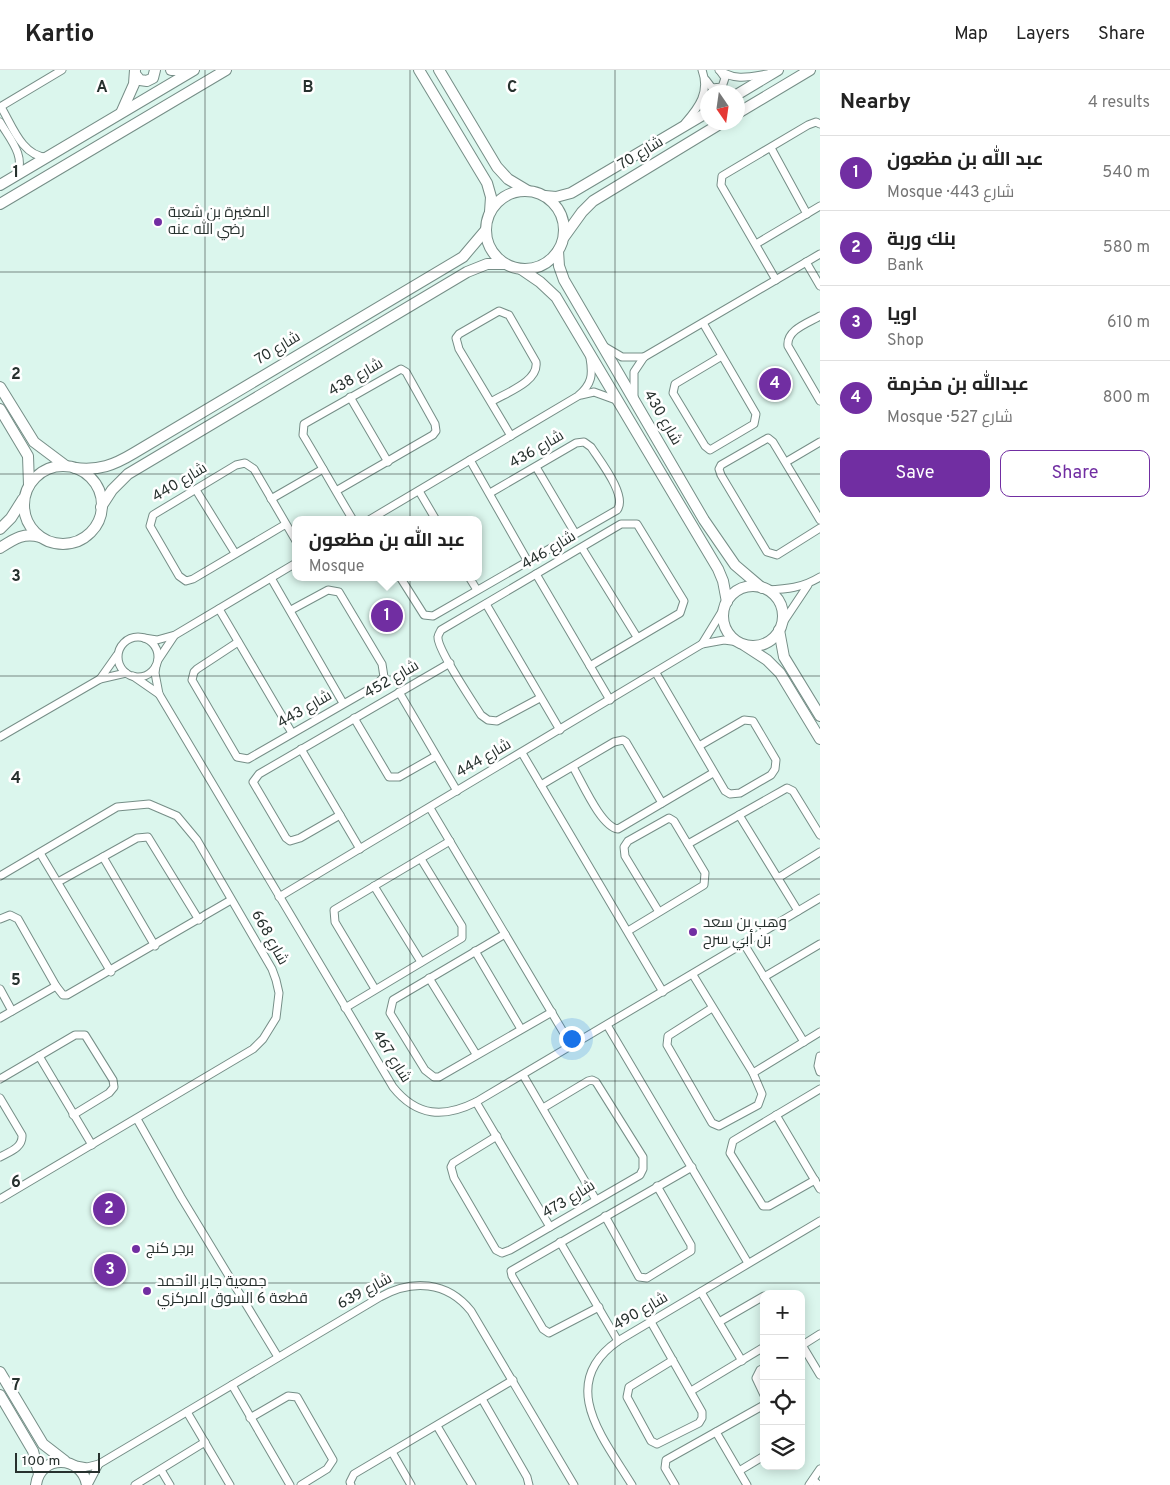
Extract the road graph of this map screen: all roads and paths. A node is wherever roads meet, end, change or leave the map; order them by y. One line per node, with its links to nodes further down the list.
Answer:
1 (62, 70): 15 (street)
2 (155, 70): 12 (main road)
3 (171, 70): 4 (main road)
4 (186, 70)
5 (194, 70): 17 (main road)
6 (226, 70): 29 (main road)
7 (419, 70): 31 (main road)
8 (439, 70): 27 (main road)
9 (719, 70): 11 (street); 13 (street)
10 (810, 70): 16 (main road)
11 (776, 71): 14 (main road)
12 (135, 72): 17 (main road)
13 (704, 74): 21 (street)
14 (745, 90)
15 (1, 107): 24 (street)
16 (745, 110)
17 (120, 114): 24 (main road)
18 (700, 116): 21 (main road, شارع 70)
19 (0, 122): 25 (street)
20 (820, 124): 23 (street)
21 (681, 127): 28 (main road, شارع 70)
22 (710, 130): 34 (main road, شارع 70)
23 (770, 148): 32 (street); 35 (street)
24 (46, 157): 25 (main road)
25 (16, 175): 26 (main road)
26 (0, 185)
27 (529, 191): 28 (main road); 31 (main road)
28 (545, 196): 34 (main road)
29 (0, 204)
30 (820, 206): 32 (street)
31 (490, 212): 33 (main road)
32 (807, 214): 35 (street)
33 (485, 231): 39 (main road); 62 (main road, شارع 70)
34 (563, 240): 36 (main road)
35 (756, 244): 41 (street)
36 (558, 251): 40 (main road); 45 (main road, شارع 430)
37 (820, 254): 38 (street)
38 (806, 262): 41 (street); 42 (street)
39 (504, 264): 40 (main road); 71 (main road, شارع 70)
40 (521, 270): 46 (main road, شارع 430)
41 (776, 280): 44 (street)
42 (820, 286)
43 (820, 316): 54 (street)
44 (703, 323): 47 (street); 48 (street)
45 (602, 344): 48 (street); 53 (main road, شارع 430)
46 (590, 356): 50 (street); 52 (main road, شارع 430)
47 (722, 356): 47 (street)
48 (644, 357): 53 (street)
49 (0, 387): 62 (main road)
50 (578, 396): 52 (street); 57 (street)
51 (350, 398): 60 (street); 60 (street, شارع 438); 64 (street, شارع 438)
52 (616, 400): 96 (main road, شارع 430)
53 (635, 400): 93 (main road, شارع 430)
54 (820, 401)
55 (491, 402): 55 (street); 57 (street)
56 (0, 409): 66 (main road)
57 (511, 436): 59 (street)
58 (820, 442): 61 (street)
59 (470, 460): 68 (street); 69 (street)
60 (388, 462): 67 (street, شارع 438)
61 (786, 462): 75 (street); 78 (street)
62 (71, 467): 66 (main road); 71 (main road)
63 (536, 468): 69 (street, شارع 436); 79 (street); 79 (street, شارع 436)
64 (323, 469): 67 (street, شارع 438); 70 (street)
65 (196, 490): 70 (street, شارع 440); 84 (street); 84 (street, شارع 440)
66 (27, 491): 77 (main road); 81 (main road)
67 (336, 491): 72 (street, شارع 438)
68 (419, 491): 73 (street); 74 (street)
69 (490, 494): 85 (street)
70 (272, 499): 76 (street, شارع 440)
71 (101, 507): 81 (main road)
72 (351, 516)
73 (376, 516)
74 (434, 516)
75 (820, 520)
76 (286, 524): 80 (street, شارع 440); 84 (street, شارع 440)
77 (0, 528)
78 (820, 528)
79 (575, 533): 85 (street, شارع 436)
80 (292, 534)
81 (40, 537): 82 (main road)
82 (0, 548)
83 (582, 548): 87 (street, شارع 446); 101 (street); 101 (street, شارع 446)
84 (235, 553)
85 (528, 560): 94 (street, شارع 436)
86 (292, 566): 89 (street)
87 (536, 574): 95 (street, شارع 446); 109 (street)
88 (820, 577): 92 (street)
89 (272, 578): 97 (street); 98 (street)
90 (403, 581): 94 (street, شارع 436)
91 (471, 581): 94 (street)
92 (808, 584): 93 (street); 99 (street)
93 (764, 589): 96 (main road); 99 (main road)
94 (477, 590)
95 (486, 604): 107 (street, شارع 446); 116 (street)
96 (726, 605): 104 (main road); 105 (street, شارع 444)
97 (219, 609): 100 (street); 103 (street)
98 (291, 610): 118 (street); 118 (street, شارع 443)
99 (781, 627): 104 (main road); 119 (main road)
100 (175, 635): 102 (street); 108 (street)
101 (637, 637): 109 (street, شارع 446)
102 (144, 638): 106 (street); 108 (street)
103 (238, 642): 122 (street); 122 (street, شارع 443)
104 (740, 643): 105 (street, شارع 444); 124 (main road)
105 (702, 644): 111 (street, شارع 444)
106 (118, 654): 110 (street); 113 (street)
107 (450, 662): 114 (street, شارع 452); 116 (street, شارع 446)
108 (156, 664): 112 (street); 115 (street, شارع 467)
109 (590, 666): 117 (street)
110 (126, 673): 112 (street); 113 (street)
111 (656, 673): 117 (street, شارع 444); 125 (street)
112 (133, 676): 115 (street, شارع 467)
113 (100, 679): 123 (street)
114 (399, 692): 120 (street, شارع 452); 128 (street)
115 (159, 694): 149 (street, شارع 467)
116 (540, 698): 121 (street)
117 (610, 700): 121 (street, شارع 444)
118 (344, 703): 122 (street, شارع 443)
119 (820, 716)
120 (354, 718): 126 (street, شارع 452); 128 (street)
121 (560, 730): 127 (street, شارع 444)
122 (292, 733)
123 (0, 737)
124 (820, 739)
125 (699, 746): 130 (street); 130 (street)
126 (302, 749): 135 (street); 135 (street, شارع 452)
127 (522, 753): 131 (street); 132 (street, شارع 444)
128 (436, 756): 132 (street)
129 (573, 767): 131 (street); 133 (street); 133 (street)
130 (713, 773): 133 (street)
131 (541, 785): 156 (street)
132 (457, 792): 134 (street, شارع 444)
133 (662, 803)
134 (430, 808): 138 (street); 140 (street, شارع 444)
135 (340, 815): 140 (street)
136 (739, 815): 137 (street); 139 (street); 146 (street)
137 (820, 835)
138 (450, 841): 144 (street); 157 (street)
139 (688, 844): 153 (street); 153 (street)
140 (360, 849): 149 (street, شارع 444)
141 (820, 852): 146 (street)
142 (40, 853): 145 (street, شارع 668); 147 (street); 151 (street, شارع 668)
143 (103, 857): 147 (street); 155 (street); 159 (street)
144 (421, 859): 148 (street); 162 (street)
145 (0, 876)
146 (778, 878): 152 (street)
147 (58, 882): 163 (street)
148 (374, 886): 162 (street); 169 (street)
149 (279, 897): 171 (street, شارع 467)
150 (820, 898): 152 (street, شارع 467)
151 (232, 900): 155 (street); 194 (street, شارع 668)
152 (798, 911): 158 (street, شارع 467)
153 (659, 912): 156 (street)
154 (0, 919): 167 (street)
155 (199, 920): 159 (street)
156 (628, 931): 170 (street)
157 (505, 934): 161 (street); 174 (street)
158 (744, 944): 164 (street, شارع 467); 166 (street)
159 (155, 946): 163 (street)
160 (819, 948): 166 (street)
161 (475, 951): 165 (street); 177 (street)
162 (421, 962): 169 (street)
163 (111, 972): 167 (street)
164 (693, 975): 170 (street, شارع 467); 172 (street)
165 (429, 978): 181 (street); 181 (street)
166 (764, 978): 179 (street)
167 (56, 986): 173 (street)
168 (0, 989): 173 (street)
169 (375, 989): 171 (street)
170 (663, 992): 176 (street, شارع 467)
171 (345, 1008): 190 (street, شارع 467)
172 (712, 1008): 185 (street); 185 (street)
173 (12, 1011): 175 (street)
174 (552, 1012): 177 (street); 180 (street)
175 (0, 1018)
176 (607, 1025): 180 (street, شارع 467); 198 (street)
177 (521, 1029): 181 (street)
178 (820, 1032): 179 (street)
179 (804, 1042): 185 (street)
180 (571, 1046): 186 (street, شارع 467)
181 (476, 1054)
182 (38, 1056): 187 (street); 192 (street); 192 (street)
183 (820, 1056): 184 (street)
184 (820, 1072)
185 (753, 1073)
186 (523, 1075): 190 (street, شارع 467); 191 (street)
187 (0, 1079)
188 (820, 1089): 193 (street)
189 (0, 1098): 197 (street)
190 (476, 1102): 195 (street)
191 (543, 1108): 203 (street); 203 (street, شارع 473)
192 (73, 1115): 196 (street)
193 (776, 1115): 199 (street); 199 (street)
194 (137, 1119): 196 (street, شارع 668); 219 (street)
195 (497, 1136): 206 (street); 206 (street, شارع 473)
196 (92, 1145): 202 (street, شارع 668)
197 (0, 1158)
198 (692, 1167): 200 (street); 208 (street)
199 (815, 1180): 201 (street)
200 (657, 1186): 204 (street); 204 (street)
201 (820, 1189)
202 (1, 1197)
203 (596, 1200): 206 (street, شارع 473)
204 (605, 1216): 207 (street)
205 (820, 1221): 208 (street, شارع 490)
206 (550, 1227)
207 (560, 1242): 211 (street); 211 (street)
208 (748, 1263): 209 (street, شارع 490)
209 (701, 1292): 212 (street, شارع 490); 213 (street)
210 (760, 1298): 213 (street)
211 (599, 1308): 215 (street)
212 (651, 1322): 215 (street, شارع 490); 220 (street)
213 (719, 1322): 221 (street)
214 (820, 1334): 216 (street)
215 (618, 1340): 259 (street, شارع 490)
216 (805, 1344)
217 (760, 1350): 221 (street)
218 (805, 1351): 224 (street)
219 (278, 1357): 225 (street, شارع 639); 226 (street, شارع 639)
220 (673, 1360): 228 (street); 228 (street)
221 (742, 1361): 228 (street)
222 (760, 1370): 227 (street)
223 (0, 1372): 239 (main road)
224 (820, 1375)
225 (513, 1380): 230 (street); 258 (street, شارع 639)
226 (232, 1385): 232 (street, شارع 639); 233 (street)
227 (760, 1386)
228 (691, 1391)
229 (0, 1395): 245 (main road)
230 (482, 1399): 234 (street); 257 (street)
231 (760, 1407): 235 (street)
232 (187, 1412): 236 (street); 240 (street, شارع 639)
233 (250, 1418): 252 (street); 253 (street)
234 (437, 1426): 237 (street); 256 (street)
235 (716, 1432): 244 (street); 260 (street)
236 (205, 1442): 243 (street); 251 (street)
237 (392, 1452): 254 (street); 255 (street)
238 (760, 1458): 244 (street)
239 (65, 1462): 241 (main road); 245 (main road)
240 (99, 1464): 241 (street, شارع 639); 248 (street)
241 (75, 1465): 248 (main road)
242 (820, 1469): 246 (street)
243 (161, 1470): 249 (street); 250 (street)
244 (739, 1471): 261 (street)
245 (39, 1474): 247 (main road)
246 (814, 1483)
247 (36, 1485)
248 (87, 1485)
249 (135, 1485)
250 (170, 1485)
251 (230, 1485)
252 (290, 1485)
253 (301, 1485)
254 (351, 1485)
255 (411, 1485)
256 (472, 1485)
257 (528, 1485)
258 (574, 1485)
259 (632, 1485)
260 (675, 1485)
261 (746, 1485)

